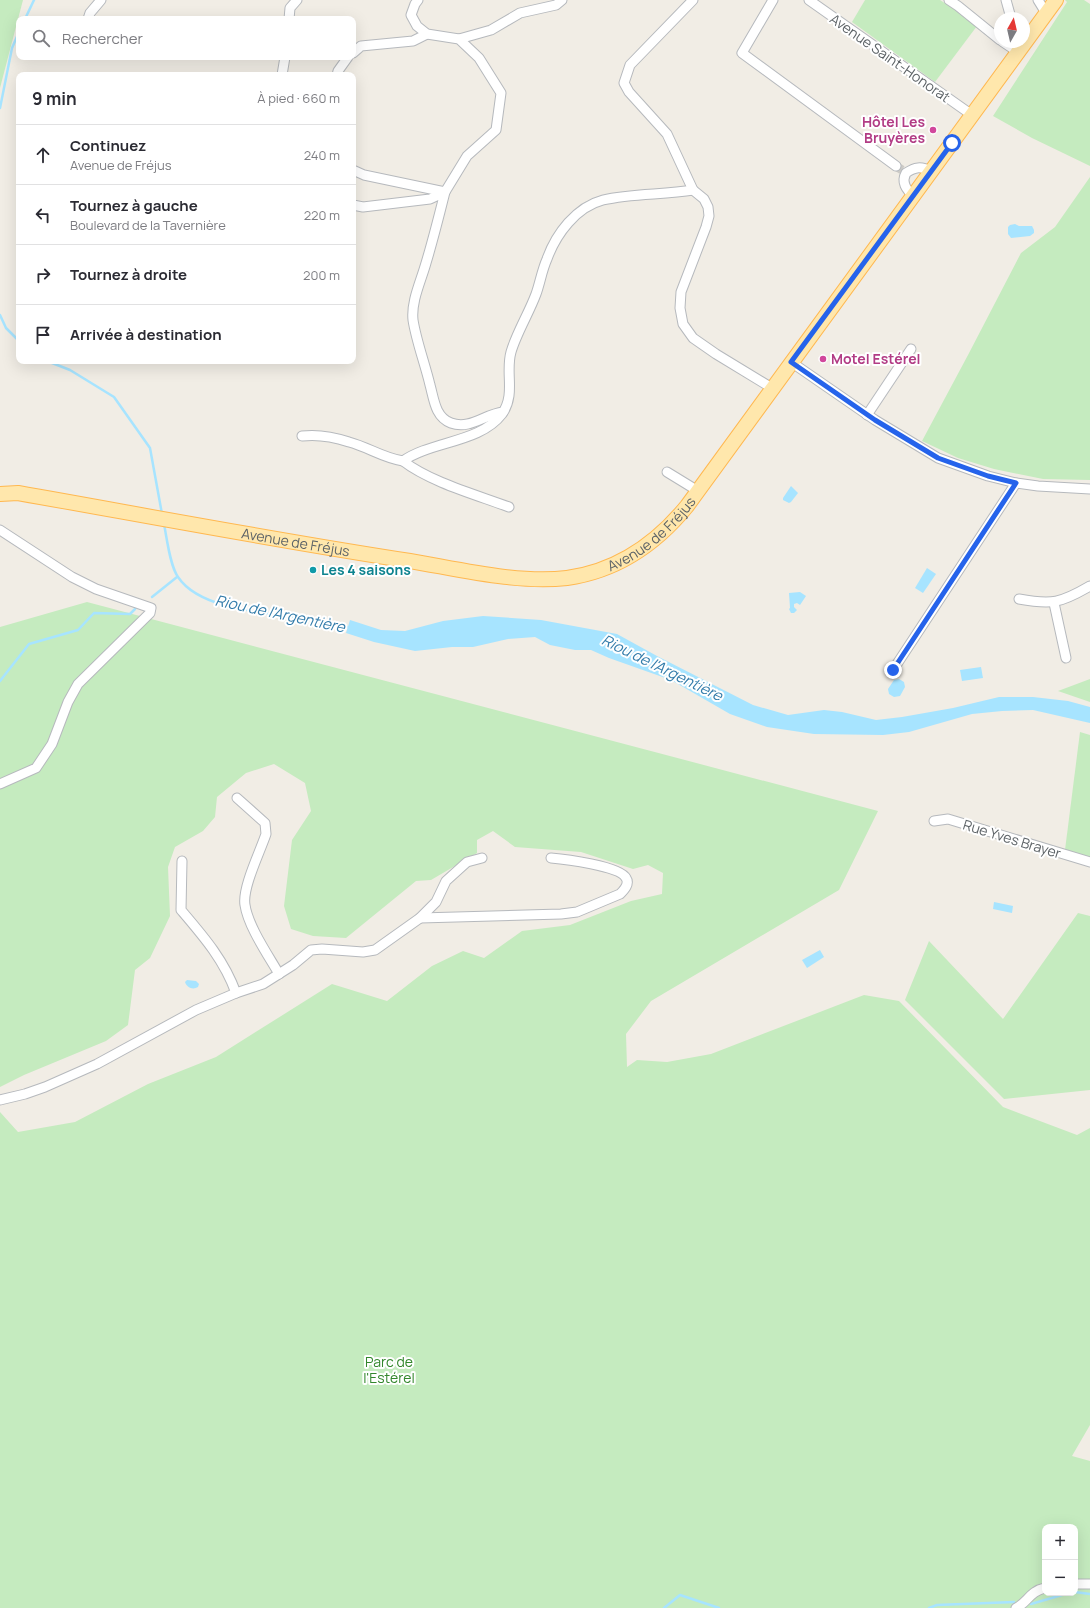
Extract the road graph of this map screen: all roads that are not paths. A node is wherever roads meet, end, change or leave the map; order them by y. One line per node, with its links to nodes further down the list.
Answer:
1 (101, 0): 15 (street)
2 (297, 0): 16 (street)
3 (418, 0): 18 (street)
4 (562, 0): 20 (street)
5 (693, 0): 31 (street)
6 (773, 0): 28 (street)
7 (809, 0): 27 (street, Avenue Saint-Honorat)
8 (949, 0): 12 (street)
9 (1006, 0): 13 (street)
10 (1038, 0): 14 (street)
11 (1056, 0): 14 (main road, Avenue de Fréjus)
12 (958, 3): 19 (street)
13 (1009, 12)
14 (1046, 13): 17 (main road, Avenue de Fréjus)
15 (89, 16)
16 (289, 16)
17 (1030, 32)
18 (427, 34): 20 (street); 22 (street)
19 (994, 35)
20 (459, 38): 32 (street)
21 (1016, 48): 27 (main road, Avenue de Fréjus)
22 (356, 50)
23 (284, 60): 25 (street)
24 (346, 60): 26 (street)
25 (282, 72)
26 (338, 72)
27 (972, 115): 30 (main road, Avenue de Fréjus)
28 (901, 170): 30 (street); 33 (street)
29 (356, 171): 32 (street)
30 (931, 171): 33 (main road, Avenue de Fréjus)
31 (693, 190): 37 (street); 38 (street)
32 (445, 192): 34 (street); 38 (street)
33 (914, 196): 36 (main road, Avenue de Fréjus)
34 (356, 206)
35 (911, 349): 39 (street)
36 (791, 362): 37 (main road, Avenue de Fréjus); 39 (street)
37 (772, 388): 45 (main road, Avenue de Fréjus)
38 (503, 412): 41 (street)
39 (867, 415): 43 (street)
40 (302, 436): 41 (street)
41 (402, 462): 47 (street)
42 (667, 472): 45 (street)
43 (1016, 483): 44 (street); 53 (street)
44 (1090, 489)
45 (698, 491): 46 (main road, Avenue de Fréjus)
46 (0, 494)
47 (509, 507)
48 (0, 530): 54 (street)
49 (1090, 586): 51 (street)
50 (1019, 599): 51 (street)
51 (1054, 603): 52 (street)
52 (1066, 658)
53 (893, 670)
54 (0, 784)
55 (238, 798): 62 (street)
56 (934, 821): 60 (street, Rue Yves Brayer)
57 (482, 858): 61 (street)
58 (551, 858): 61 (street)
59 (182, 861): 63 (street)
60 (1090, 862)
61 (420, 918): 62 (street)
62 (278, 974): 63 (street)
63 (236, 993): 64 (street)
64 (0, 1100)
65 (1078, 1584): 66 (street)
66 (1090, 1584)
67 (1042, 1589): 68 (street)
68 (1016, 1608)

